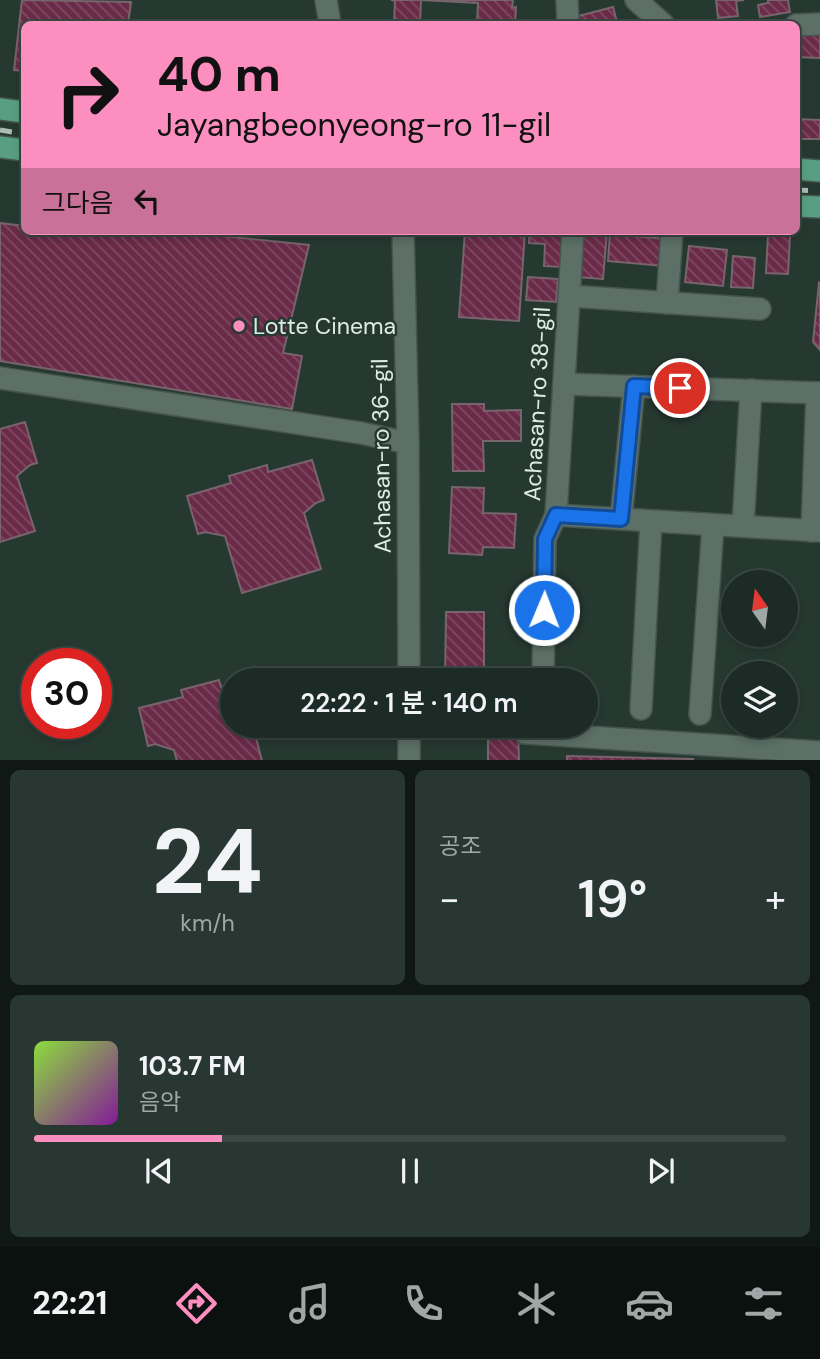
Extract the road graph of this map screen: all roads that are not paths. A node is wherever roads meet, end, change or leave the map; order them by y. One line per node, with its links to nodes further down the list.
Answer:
1 (326, 0): 4 (street)
2 (567, 0): 5 (street)
3 (636, 0): 6 (street)
4 (330, 21)
5 (568, 21)
6 (660, 21)
7 (820, 24): 8 (street)
8 (800, 25)
9 (0, 109): 10 (main road)
10 (21, 112)
11 (0, 147): 12 (main road)
12 (21, 150)
13 (800, 169): 14 (main road)
14 (820, 171)
15 (800, 205): 16 (main road)
16 (820, 207)
17 (403, 235): 28 (street, Achasan-ro 36-gil)
18 (573, 235): 20 (street, Achasan-ro 38-gil)
19 (672, 235): 21 (street)
20 (570, 296): 21 (street, Achasan-ro 38-gil); 24 (street, Achasan-ro 38-gil)
21 (667, 303): 22 (street, Achasan-ro 38-gil)
22 (760, 309)
23 (0, 377): 28 (street)
24 (564, 384): 25 (street); 29 (street, Achasan-ro 38-gil)
25 (634, 386): 26 (street); 30 (street)
26 (751, 390): 27 (street); 33 (street)
27 (819, 393): 34 (street)
28 (408, 443): 35 (street, Achasan-ro 36-gil)
29 (556, 515): 30 (street); 36 (street, Achasan-ro 38-gil)
30 (621, 519): 31 (street)
31 (652, 521): 32 (street); 37 (street)
32 (713, 524): 33 (street); 38 (street)
33 (743, 527): 34 (street)
34 (816, 531)
35 (410, 668)
36 (543, 668)
37 (641, 709)
38 (700, 714)
39 (409, 738): 42 (street)
40 (598, 738): 41 (street)
41 (820, 752)
42 (409, 760)

